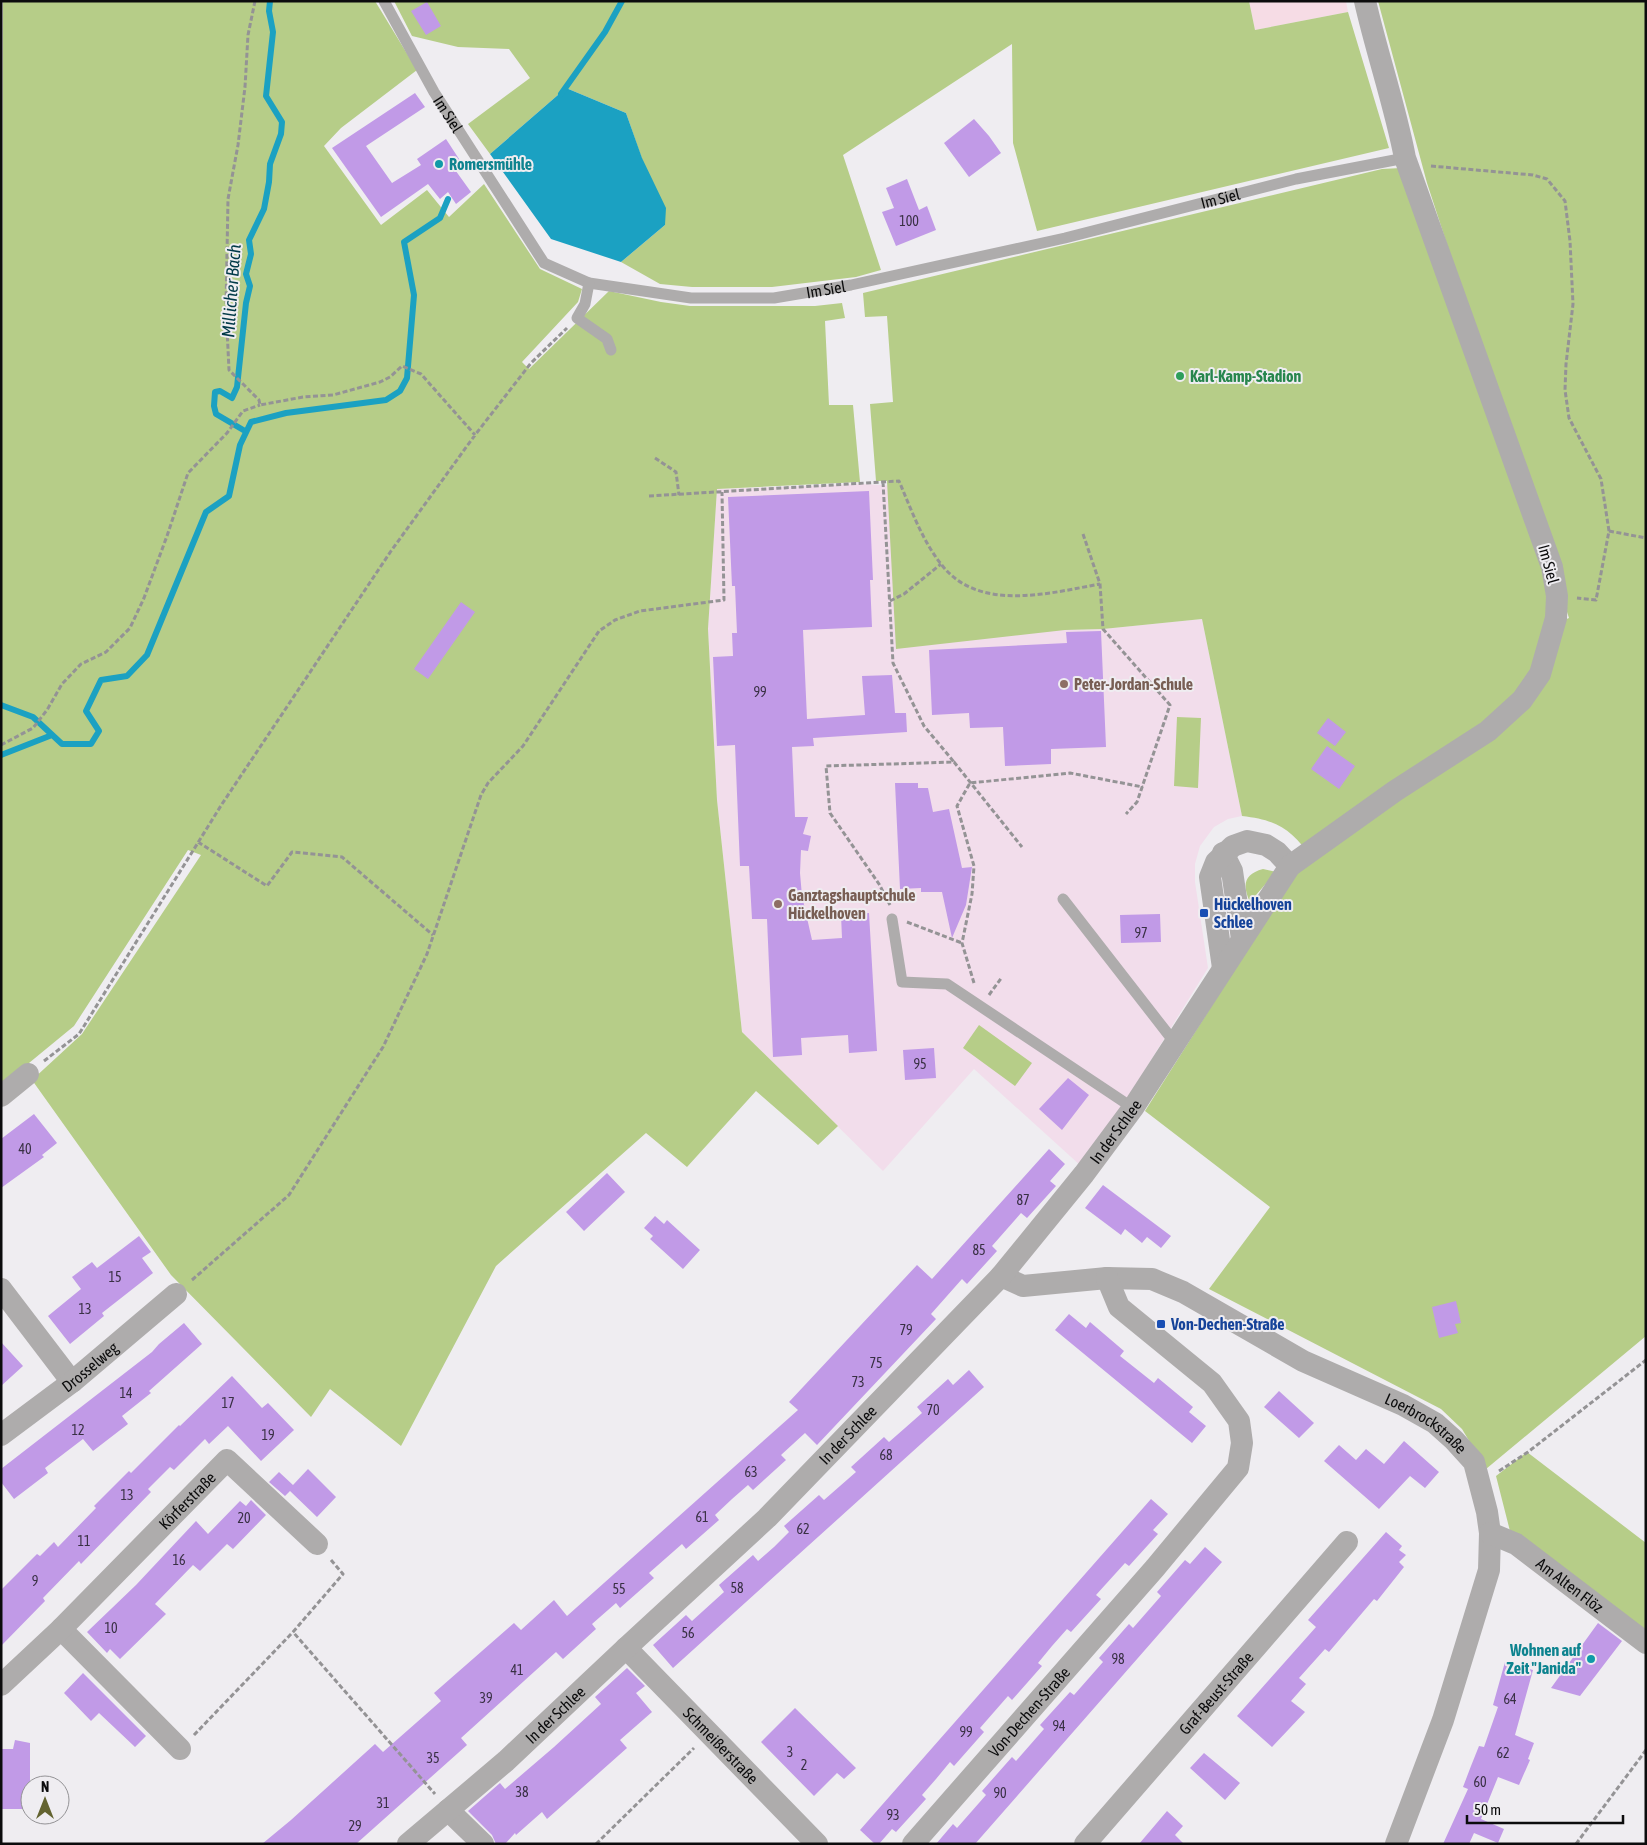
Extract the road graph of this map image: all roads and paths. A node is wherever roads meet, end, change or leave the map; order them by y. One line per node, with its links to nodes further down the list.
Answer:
1 (255, 1): 8 (path)
2 (384, 1): 5 (lane, Im Siel)
3 (1365, 1): 4 (street, Im Siel)
4 (1405, 158): 5 (lane, Im Siel); 15 (path); 20 (street, Im Siel)
5 (589, 283): 6 (lane)
6 (577, 318): 7 (lane); 9 (path)
7 (611, 350)
8 (260, 404): 9 (path); 22 (path)
9 (475, 435): 27 (path)
10 (655, 458): 13 (path)
11 (883, 482): 12 (path); 18 (path); 21 (path)
12 (722, 492): 13 (path); 34 (path)
13 (679, 495): 14 (path)
14 (649, 496)
15 (1609, 531): 17 (path); 20 (path)
16 (1083, 534): 19 (path)
17 (1646, 538)
18 (941, 564): 19 (path); 21 (path)
19 (1100, 584): 25 (path)
20 (1557, 596): 30 (street, Im Siel)
21 (890, 600): 23 (path)
22 (1, 744)
23 (954, 762): 24 (path); 32 (path)
24 (970, 783): 25 (path); 28 (path); 36 (path)
25 (1143, 787): 26 (path)
26 (1126, 814)
27 (198, 842): 34 (path); 41 (path)
28 (1022, 847)
29 (1223, 853): 30 (street); 35 (street); 37 (street)
30 (1290, 866): 35 (street, In der Schlee)
31 (1063, 899): 40 (lane)
32 (892, 914): 39 (lane)
33 (912, 923): 36 (path)
34 (433, 935): 47 (path)
35 (1242, 939): 37 (street, In der Schlee)
36 (962, 943): 39 (path)
37 (1222, 968): 40 (street, In der Schlee)
38 (1002, 977): 39 (path)
39 (981, 1005): 43 (lane)
40 (1175, 1043): 43 (street, In der Schlee)
41 (28, 1074): 42 (street)
42 (1, 1096)
43 (1133, 1108): 44 (street, In der Schlee)
44 (1001, 1276): 45 (street, Loerbrockstraße); 58 (street, In der Schlee)
45 (1107, 1278): 51 (street, Loerbrockstraße); 68 (street, Von-Dechen-Straße)
46 (1, 1289): 49 (street)
47 (176, 1294): 49 (street, Drosselweg)
48 (1646, 1360): 51 (path)
49 (72, 1382): 50 (street, Drosselweg)
50 (1, 1435)
51 (1479, 1483): 52 (street, Loerbrockstraße)
52 (1490, 1533): 57 (street, Am Alten Flöz); 70 (street, Loerbrockstraße)
53 (1347, 1542): 69 (street, Graf-Beust-Straße)
54 (317, 1544): 55 (street, Körferstraße); 56 (path)
55 (61, 1629): 59 (street, Körferstraße); 61 (street)
56 (293, 1632): 61 (path); 63 (path)
57 (1646, 1643)
58 (626, 1648): 60 (street, Schmeißerstraße); 63 (street, In der Schlee)
59 (1, 1685)
60 (708, 1733): 66 (path); 67 (street, Schmeißerstraße)
61 (180, 1750)
62 (1646, 1750): 71 (path)
63 (448, 1810): 64 (street, In der Schlee); 65 (street)
64 (408, 1844)
65 (483, 1844)
66 (596, 1844)
67 (817, 1844)
68 (913, 1844)
69 (1085, 1844)
70 (1396, 1844)
71 (1576, 1844)

